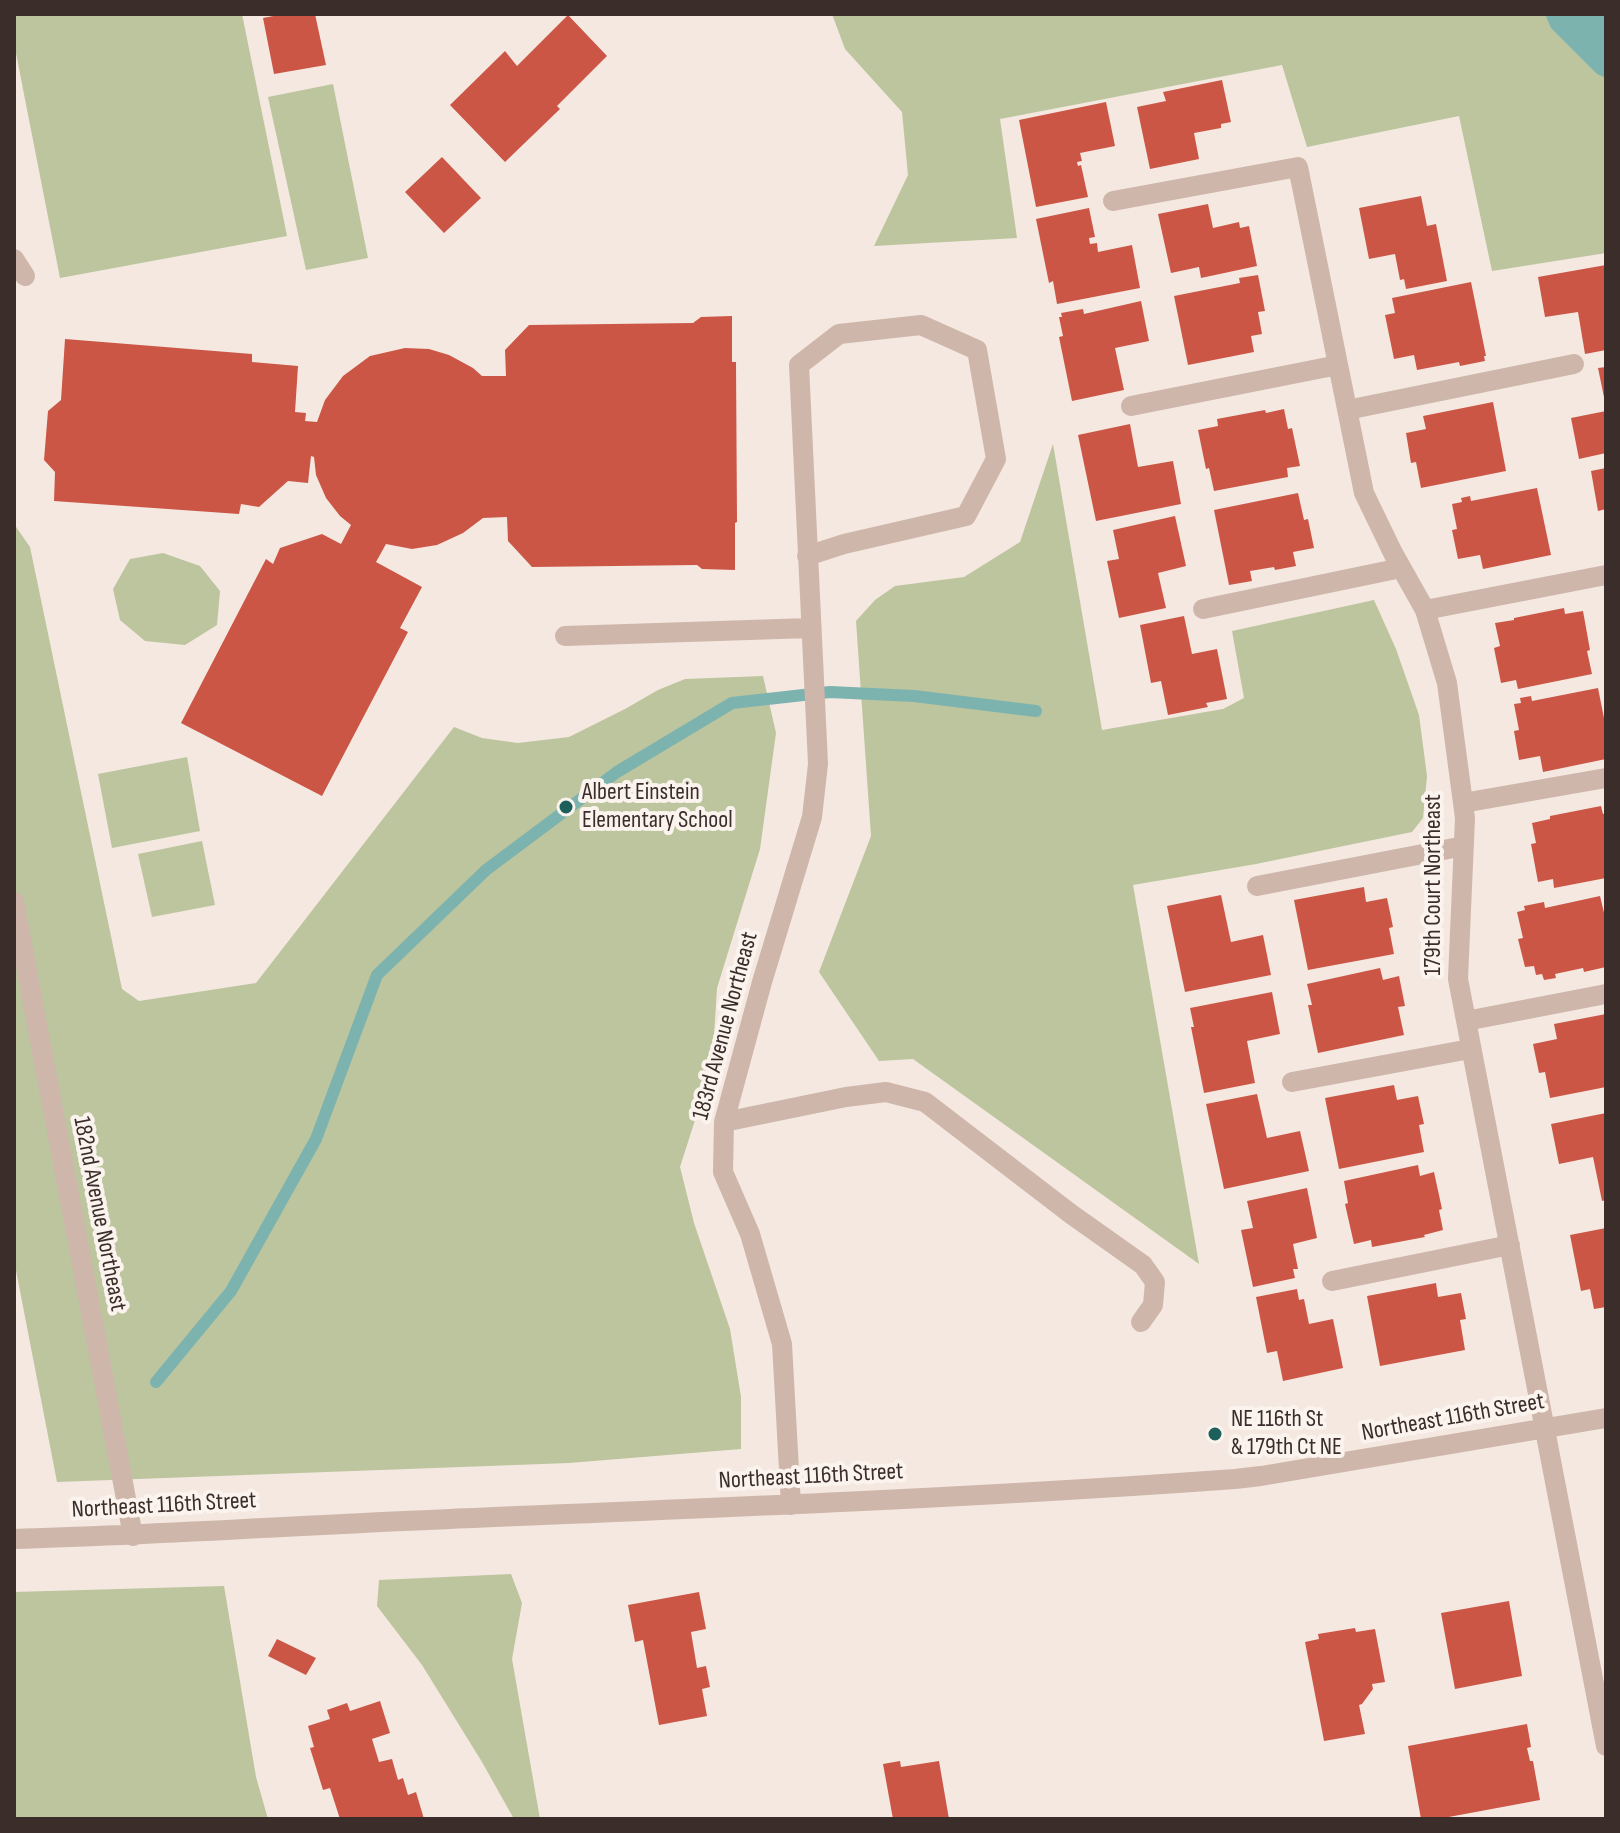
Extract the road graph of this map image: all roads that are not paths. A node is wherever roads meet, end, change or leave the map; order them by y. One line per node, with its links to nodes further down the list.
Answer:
1 (1113, 201): 3 (street, 179th Court Northeast)
2 (1574, 364): 5 (street)
3 (1338, 365): 4 (street); 5 (street, 179th Court Northeast)
4 (1131, 406)
5 (1347, 410): 7 (street, 179th Court Northeast)
6 (807, 556): 6 (street, 183rd Avenue Northeast); 11 (street, 183rd Avenue Northeast)
7 (1401, 568): 9 (street); 10 (street, 179th Court Northeast)
8 (1606, 575): 10 (street)
9 (1203, 609)
10 (1425, 610): 14 (street, 179th Court Northeast)
11 (810, 628): 12 (street); 22 (street, 183rd Avenue Northeast)
12 (565, 636)
13 (1606, 778): 14 (street)
14 (1463, 803): 15 (street, 179th Court Northeast)
15 (1464, 846): 16 (street); 19 (street, 179th Court Northeast)
16 (1257, 886)
17 (14, 902): 29 (street, 182nd Avenue Northeast)
18 (1606, 994): 19 (street)
19 (1466, 1021): 20 (street, 179th Court Northeast)
20 (1470, 1049): 21 (street); 23 (street, 179th Court Northeast)
21 (1292, 1082)
22 (724, 1122): 25 (street); 28 (street, 183rd Avenue Northeast)
23 (1510, 1245): 24 (street); 27 (street, 179th Court Northeast)
24 (1332, 1281)
25 (1141, 1322)
26 (1606, 1418): 27 (street, Northeast 116th Street)
27 (1546, 1428): 28 (street, Northeast 116th Street); 31 (street, 179th Court Northeast)
28 (791, 1505): 29 (street, Northeast 116th Street)
29 (133, 1536): 30 (street, Northeast 116th Street)
30 (14, 1539)
31 (1606, 1746)

